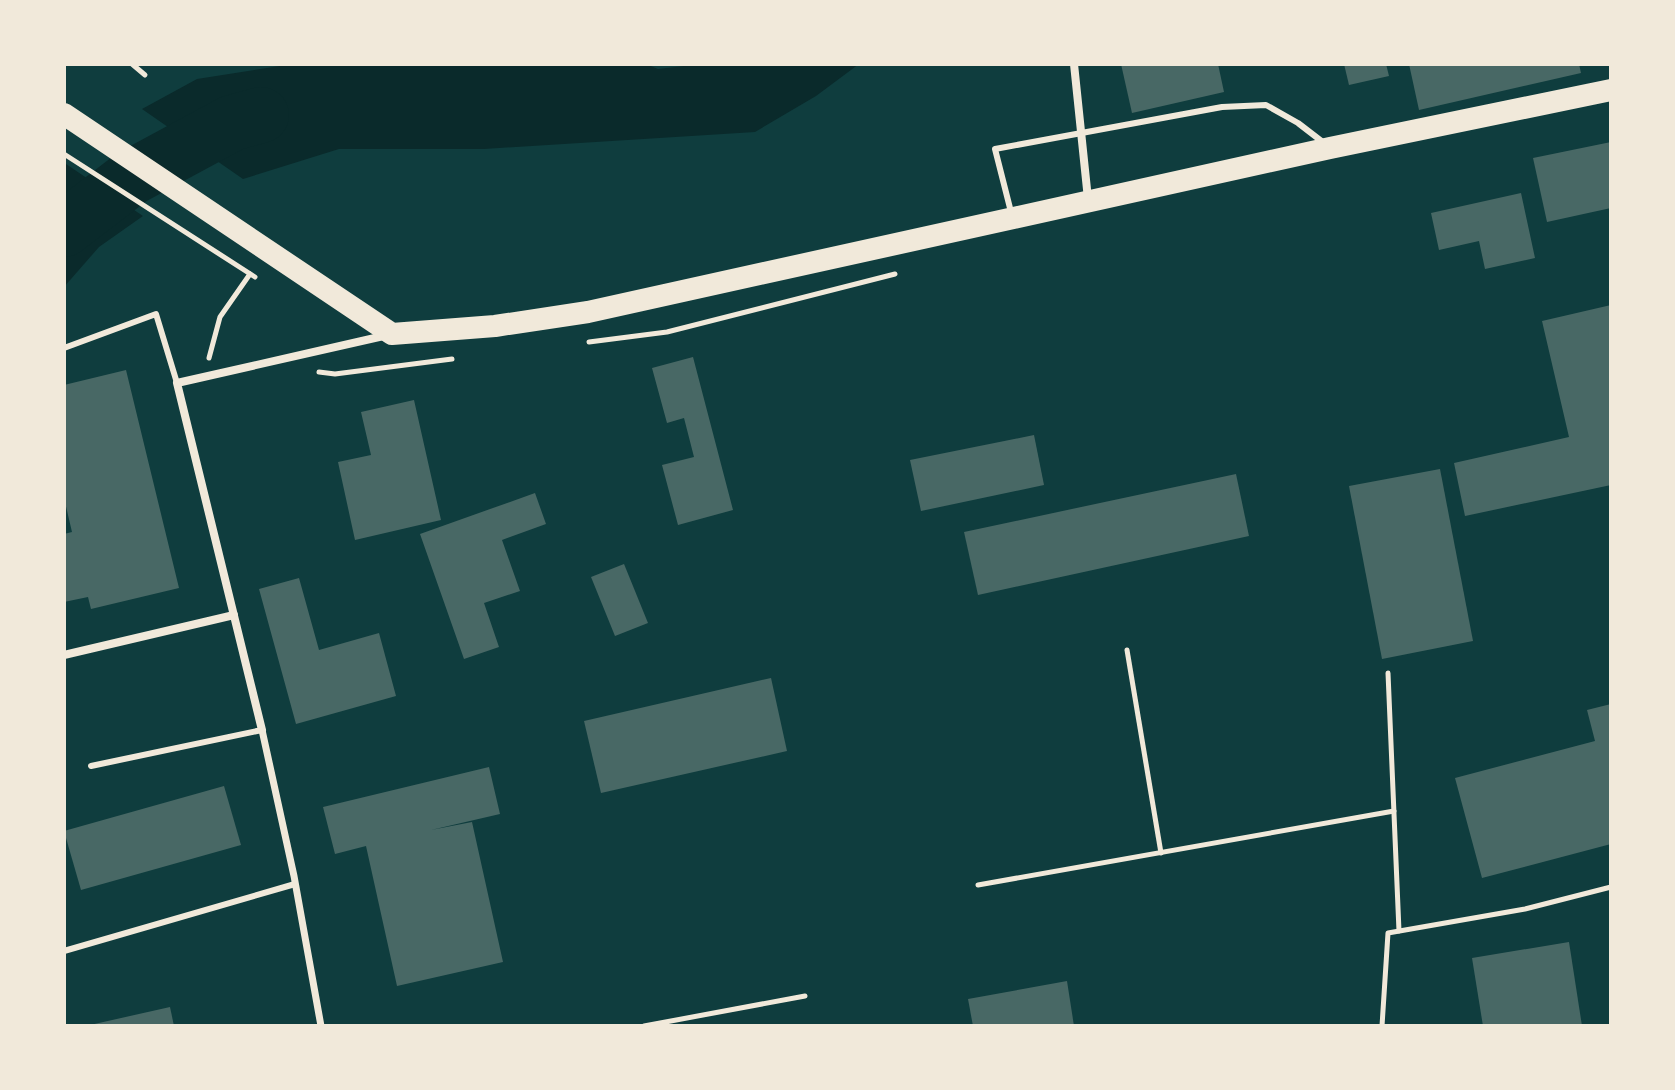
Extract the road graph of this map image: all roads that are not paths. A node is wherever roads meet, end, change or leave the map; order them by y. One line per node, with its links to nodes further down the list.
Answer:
1 (1074, 64): 4 (street)
2 (1611, 90): 5 (highway)
3 (64, 114): 8 (highway)
4 (1081, 134): 5 (lane); 6 (street); 7 (lane)
5 (1330, 148): 6 (highway)
6 (1088, 201): 7 (highway)
7 (1013, 219): 8 (highway)
8 (392, 334): 10 (street)
9 (64, 348): 10 (lane)
10 (177, 383): 11 (street)
11 (234, 615): 12 (street); 13 (street)
12 (64, 655)
13 (262, 730): 14 (lane); 15 (street)
14 (91, 766)
15 (295, 884): 16 (lane); 17 (street)
16 (64, 951)
17 (321, 1026)

